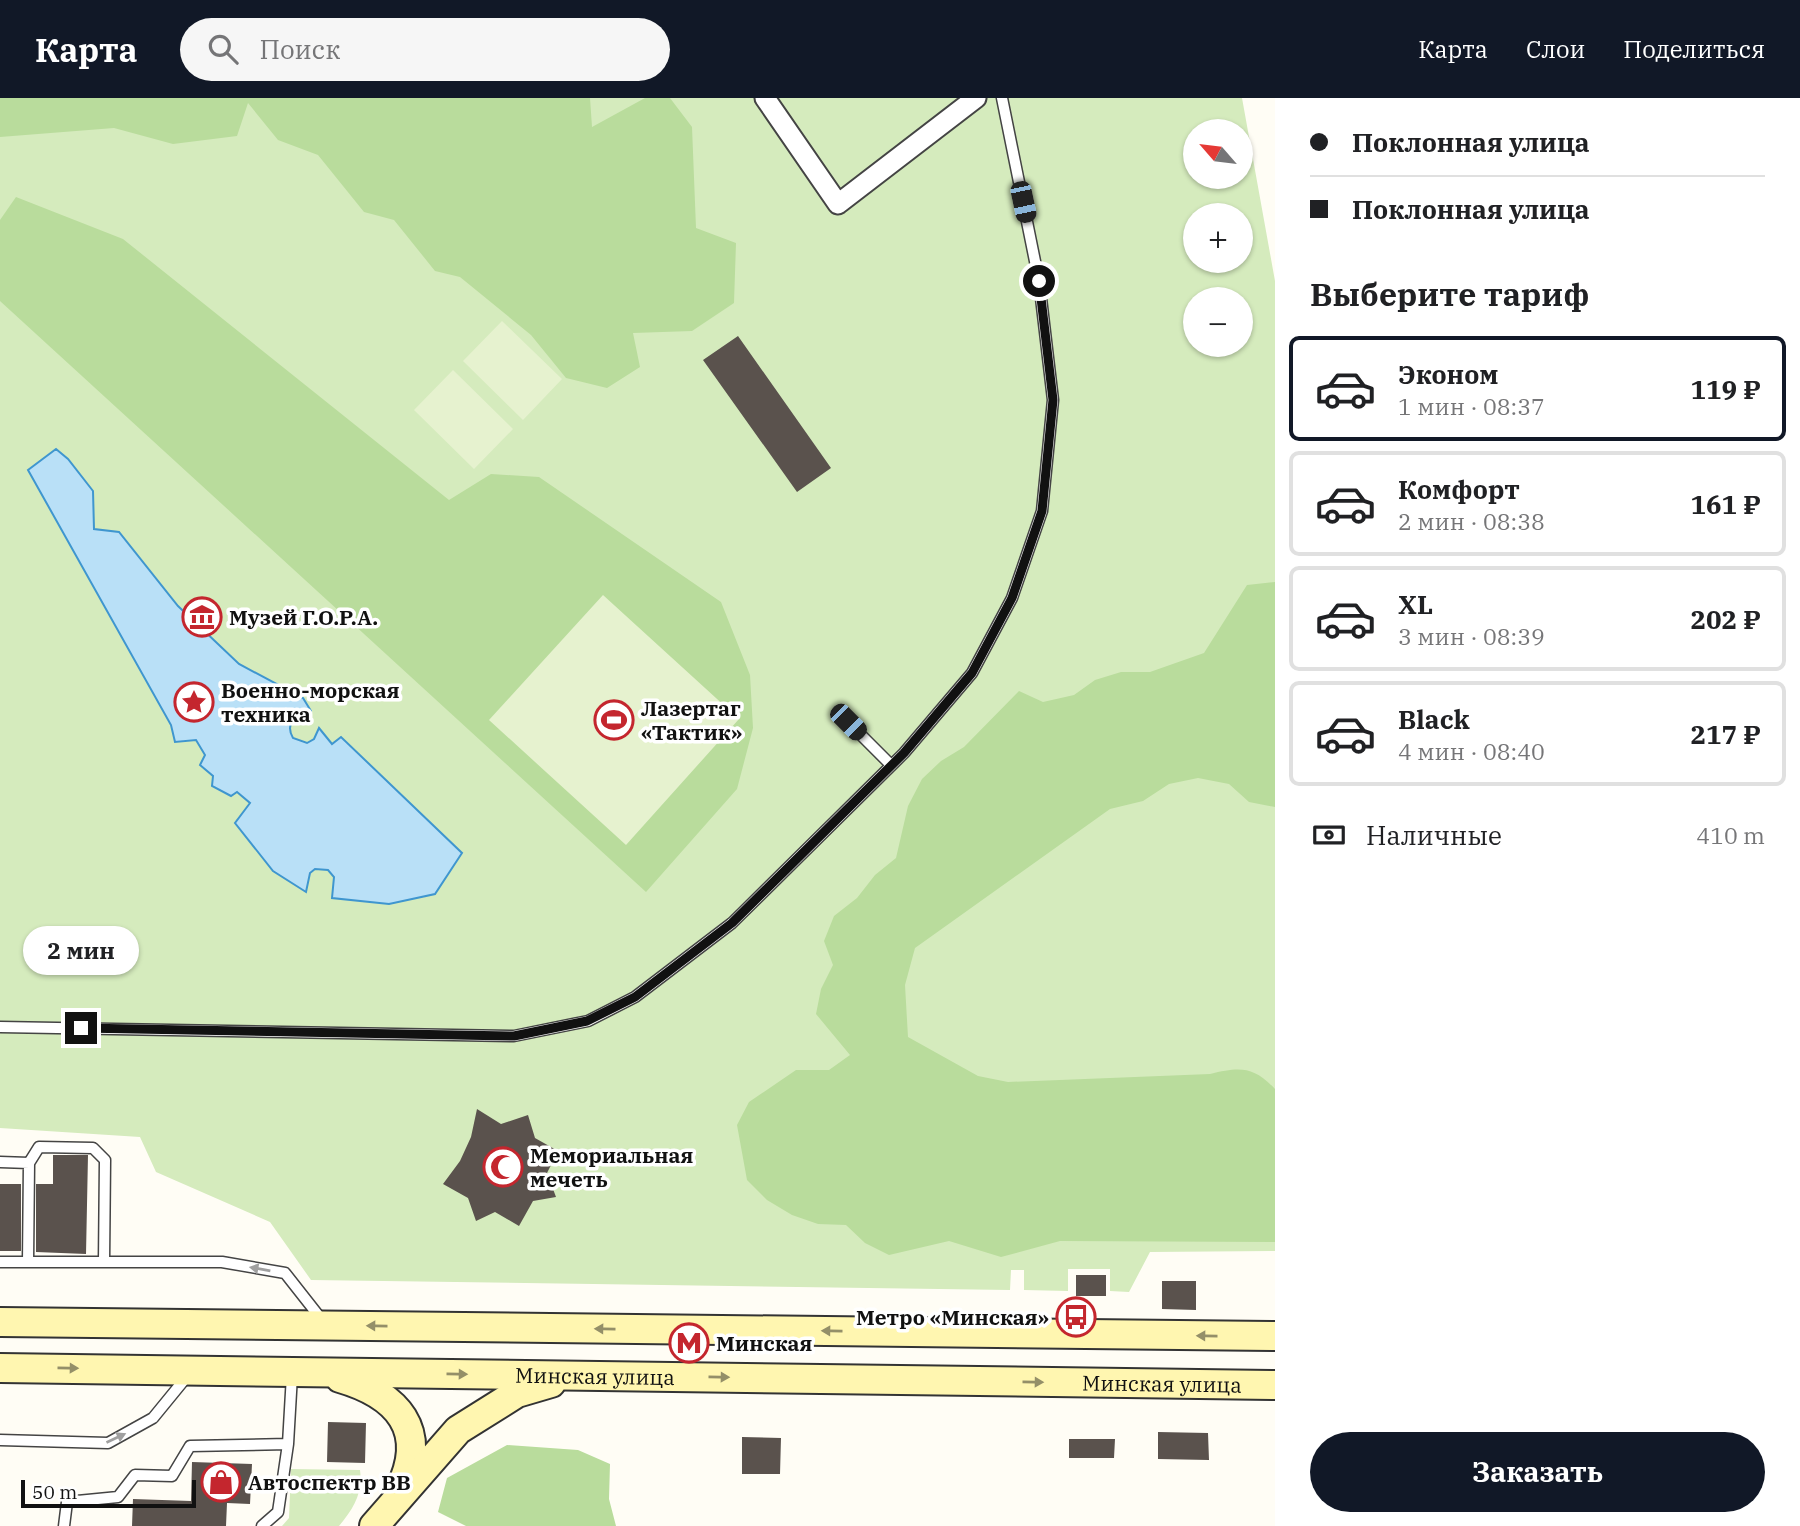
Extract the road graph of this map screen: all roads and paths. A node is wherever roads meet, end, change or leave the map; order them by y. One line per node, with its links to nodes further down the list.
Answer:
1 (765, 98): 2 (street)
2 (976, 98)
3 (1002, 98): 5 (lane)
4 (848, 722): 5 (lane)
5 (891, 765): 6 (lane)
6 (0, 1027)
7 (0, 1163): 8 (lane)
8 (30, 1163): 10 (lane); 11 (lane)
9 (0, 1262): 10 (lane)
10 (28, 1262): 11 (lane)
11 (104, 1262): 13 (lane, one-way to 11)
12 (0, 1322): 13 (main road)
13 (327, 1326): 14 (main road, one-way to 13)
14 (1275, 1336)
15 (0, 1368): 16 (main road, Минская улица, one-way to 16)
16 (192, 1370): 17 (main road, Минская улица); 20 (lane, one-way to 16)
17 (304, 1372): 18 (main road, Минская улица, one-way to 18); 21 (lane); 22 (main road)
18 (578, 1375): 19 (main road, Минская улица, one-way to 19); 22 (main road)
19 (1275, 1385)
20 (0, 1440)
21 (288, 1444): 23 (lane); 24 (lane)
22 (394, 1501): 25 (main road)
23 (64, 1526)
24 (262, 1526)
25 (374, 1526)

